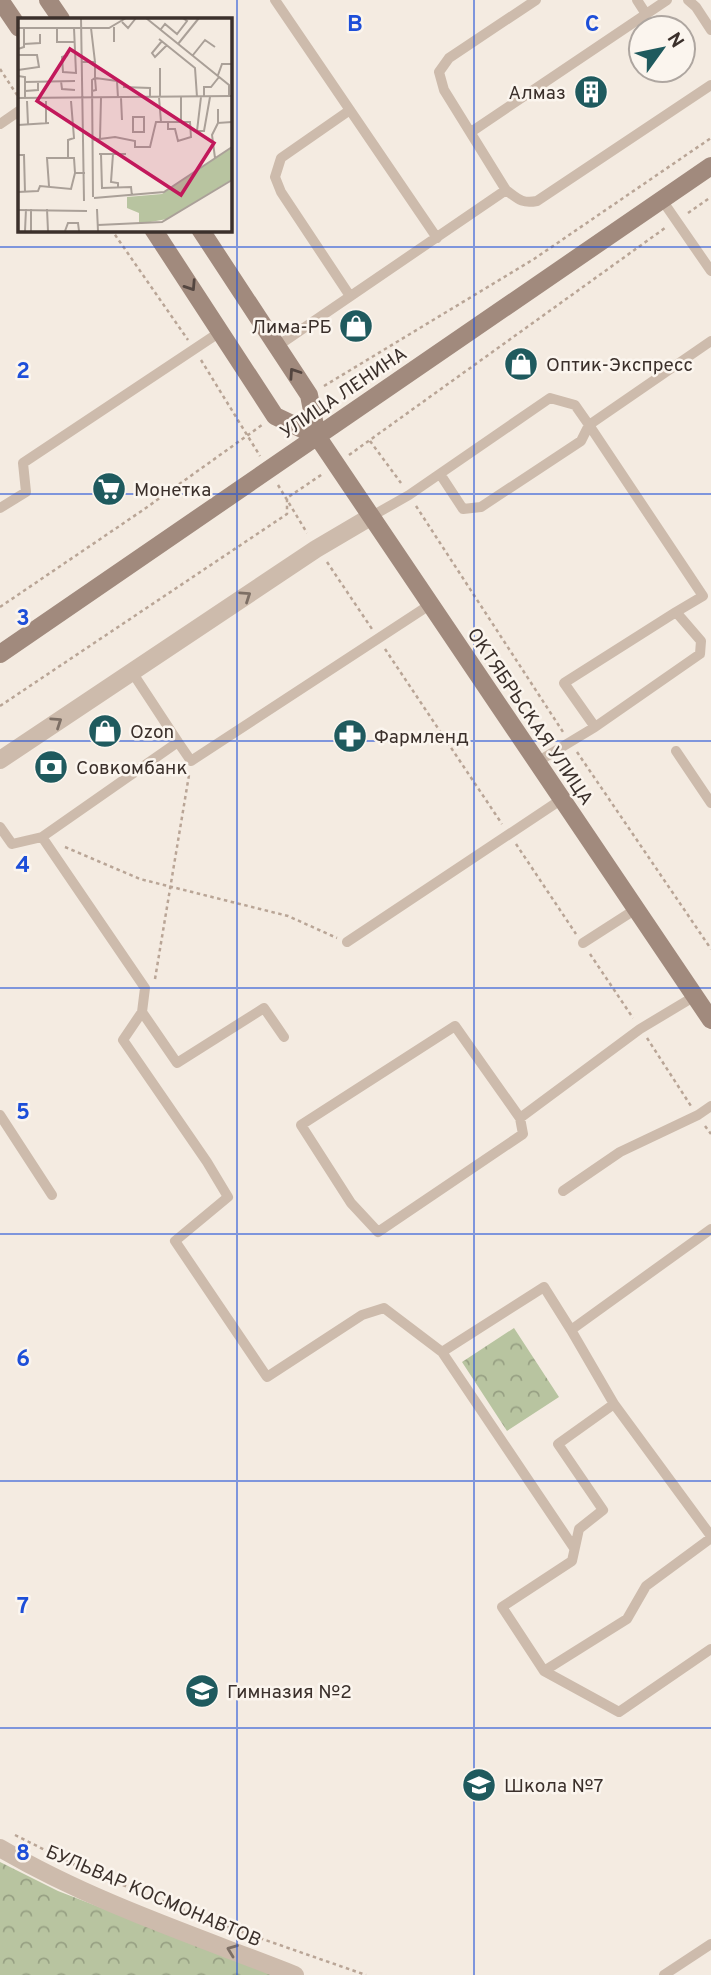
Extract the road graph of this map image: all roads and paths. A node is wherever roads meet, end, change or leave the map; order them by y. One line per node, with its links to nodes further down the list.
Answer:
1 (0, 0): 10 (street)
2 (48, 0): 9 (street)
3 (275, 0): 16 (lane)
4 (536, 0): 19 (lane)
5 (637, 0): 8 (lane)
6 (667, 0): 8 (lane)
7 (688, 0): 12 (lane)
8 (646, 14)
9 (60, 18)
10 (18, 27)
11 (627, 27): 19 (lane)
12 (711, 30)
13 (0, 69): 15 (path)
14 (711, 85): 22 (lane)
15 (18, 96)
16 (350, 110): 29 (lane); 31 (lane)
17 (18, 112): 18 (lane)
18 (0, 124)
19 (471, 132): 22 (lane)
20 (711, 138): 36 (path)
21 (711, 166): 24 (street, УЛИЦА ЛЕНИНА)
22 (506, 190): 29 (lane)
23 (711, 197): 25 (path)
24 (662, 200): 25 (lane); 40 (street, УЛИЦА ЛЕНИНА)
25 (676, 221): 30 (lane); 41 (path)
26 (112, 231): 35 (path)
27 (154, 231): 32 (street, one-way to 32)
28 (201, 231): 34 (street, ОКТЯБРЬСКАЯ УЛИЦА)
29 (437, 238): 31 (lane)
30 (711, 271)
31 (350, 296): 34 (lane)
32 (220, 332): 35 (lane); 37 (street)
33 (711, 341): 38 (lane)
34 (276, 347): 36 (street, ОКТЯБРЬСКАЯ УЛИЦА, one-way to 34)
35 (194, 349): 39 (path); 47 (lane)
36 (309, 395): 40 (street, ОКТЯБРЬСКАЯ УЛИЦА)
37 (275, 416): 39 (path); 40 (street)
38 (589, 425): 44 (lane); 44 (lane); 52 (lane)
39 (247, 435): 43 (path); 51 (path)
40 (317, 436): 42 (street, ОКТЯБРЬСКАЯ УЛИЦА); 43 (street, УЛИЦА ЛЕНИНА)
41 (370, 440): 42 (path); 45 (path)
42 (336, 464): 46 (path); 48 (street, ОКТЯБРЬСКАЯ УЛИЦА)
43 (267, 469): 46 (path); 54 (street, УЛИЦА ЛЕНИНА)
44 (440, 474): 45 (lane)
45 (409, 495): 48 (lane); 59 (path)
46 (287, 498): 49 (path); 56 (path)
47 (0, 509)
48 (372, 516): 49 (street); 50 (street, ОКТЯБРЬСКАЯ УЛИЦА)
49 (316, 549): 53 (path); 55 (street, one-way to 49)
50 (431, 604): 53 (lane); 63 (street, ОКТЯБРЬСКАЯ УЛИЦА)
51 (0, 607)
52 (676, 612): 57 (lane); 57 (lane)
53 (378, 639): 62 (lane); 67 (path)
54 (0, 654)
55 (132, 672): 58 (lane); 61 (street, one-way to 55)
56 (0, 706)
57 (595, 727): 59 (lane)
58 (178, 742): 62 (lane); 68 (lane)
59 (570, 742): 63 (lane); 73 (path)
60 (676, 751): 65 (lane)
61 (0, 760)
62 (191, 761): 69 (path)
63 (537, 762): 64 (street, ОКТЯБРЬСКАЯ УЛИЦА)
64 (562, 799): 67 (lane); 70 (street, ОКТЯБРЬСКАЯ УЛИЦА)
65 (711, 803)
66 (0, 827): 68 (lane)
67 (509, 833): 71 (lane); 72 (path)
68 (41, 837): 69 (path); 74 (lane)
69 (171, 886): 71 (path); 74 (path)
70 (636, 909): 72 (lane); 75 (street, ОКТЯБРЬСКАЯ УЛИЦА)
71 (347, 942)
72 (583, 943): 78 (path)
73 (711, 949)
74 (145, 988): 76 (lane)
75 (695, 996): 77 (street, ОКТЯБРЬСКАЯ УЛИЦА); 78 (lane)
76 (142, 1012): 79 (lane); 89 (lane)
77 (711, 1020)
78 (640, 1029): 82 (path); 83 (lane)
79 (284, 1037)
80 (711, 1106): 82 (lane)
81 (0, 1115): 86 (lane)
82 (698, 1115): 84 (path); 85 (lane)
83 (520, 1118): 83 (lane)
84 (711, 1135)
85 (563, 1191)
86 (52, 1195)
87 (711, 1229): 88 (lane)
88 (571, 1330): 89 (lane); 90 (lane)
89 (442, 1352): 94 (lane)
90 (614, 1404): 92 (lane); 94 (lane)
91 (711, 1513): 92 (lane)
92 (700, 1520): 93 (lane)
93 (711, 1537): 96 (lane)
94 (574, 1548): 96 (lane)
95 (711, 1649): 96 (lane)
96 (544, 1671)
97 (12, 1834): 101 (path)
98 (0, 1848): 100 (street, БУЛЬВАР КОСМОНАВТОВ, one-way to 98)
99 (711, 1944): 102 (lane)
100 (295, 1975)
101 (366, 1975)
102 (664, 1975)

